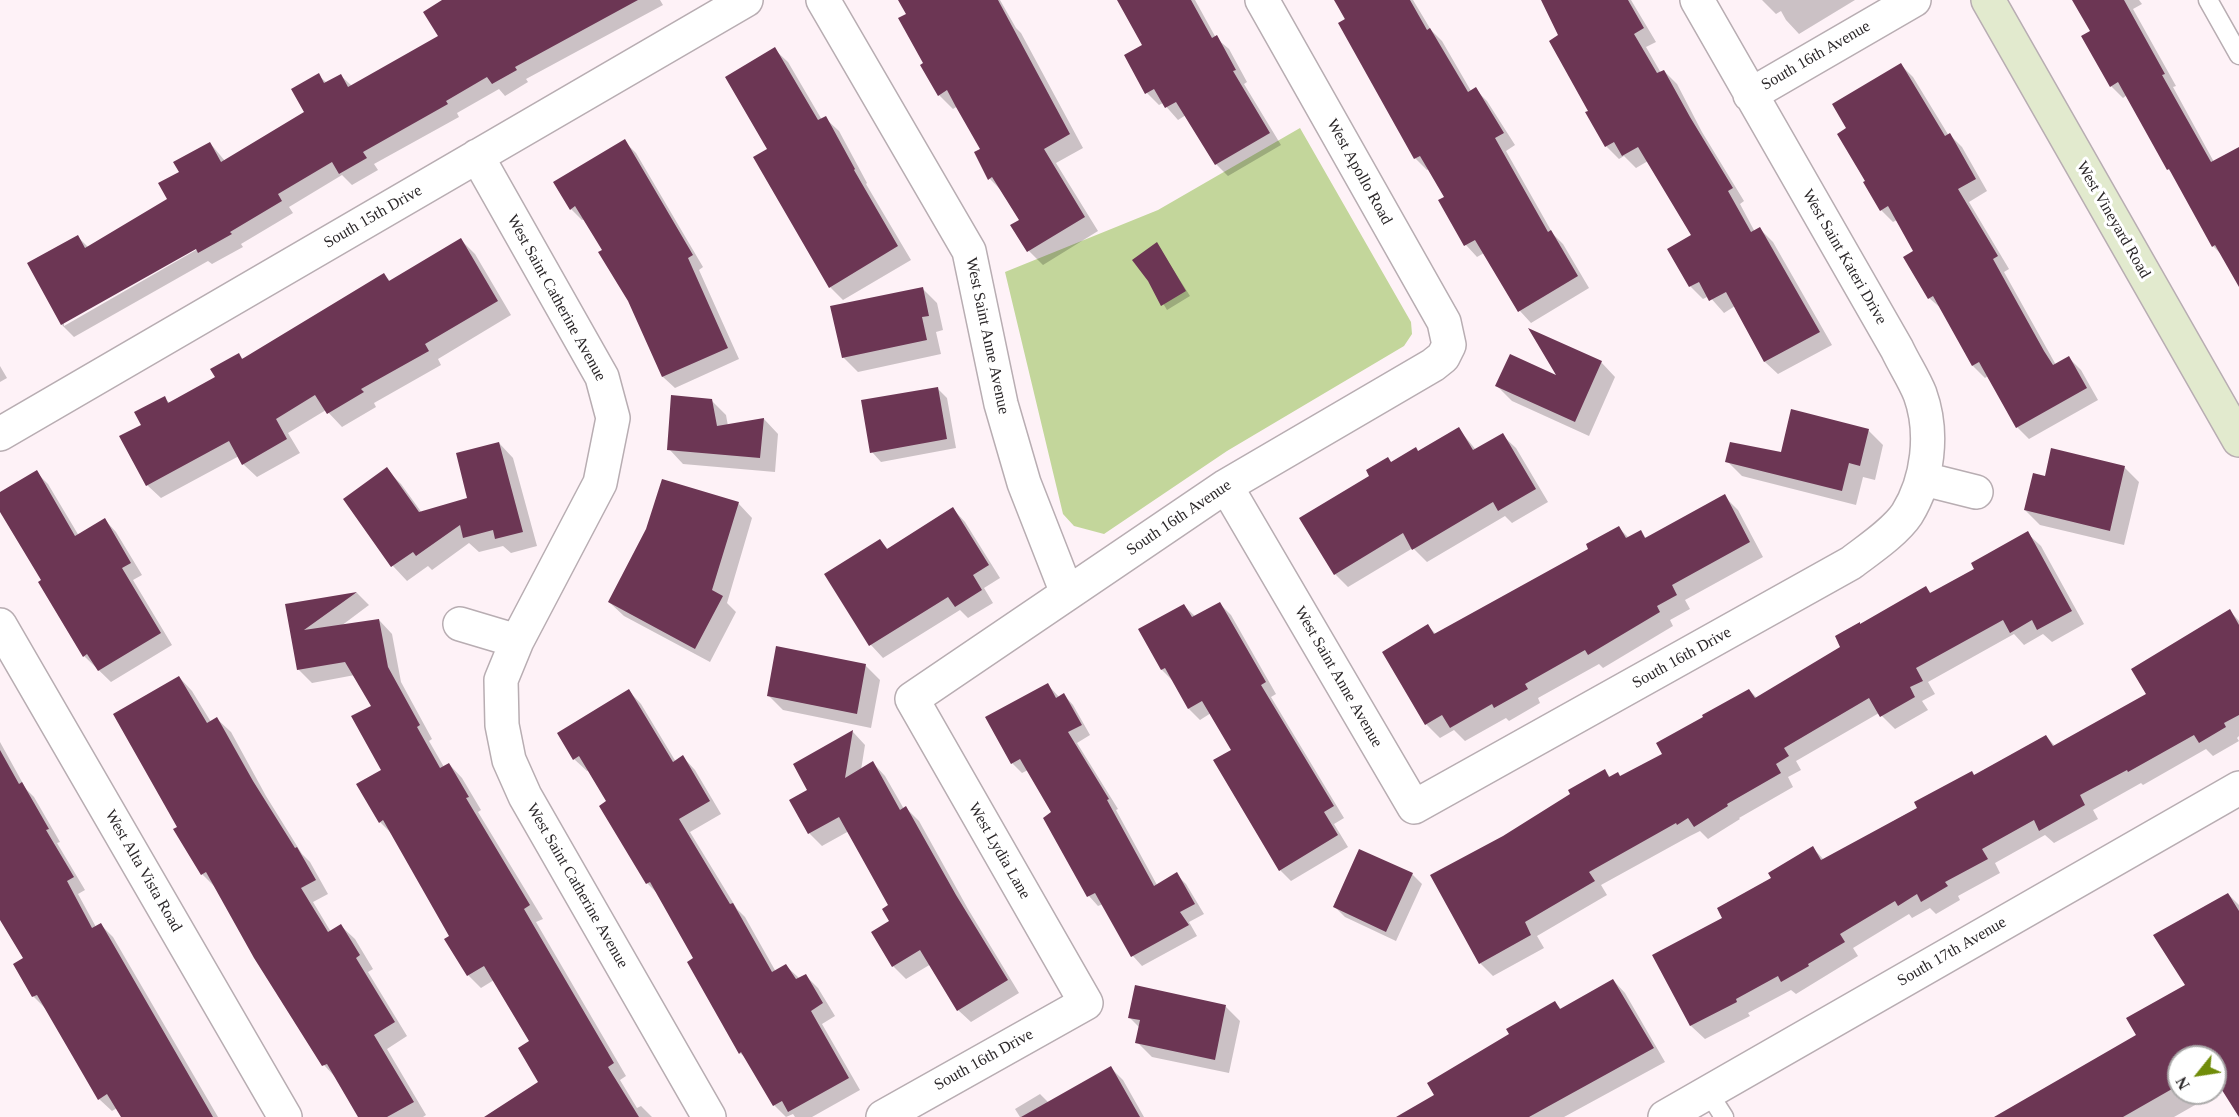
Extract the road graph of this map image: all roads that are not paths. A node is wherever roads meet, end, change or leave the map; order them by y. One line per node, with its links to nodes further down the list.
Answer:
1 (746, 0): 10 (street, South 15th Drive)
2 (824, 0): 17 (street, West Saint Anne Avenue)
3 (1262, 0): 11 (street, West Apollo Road)
4 (1697, 0): 9 (street, West Saint Kateri Drive)
5 (1914, 0): 9 (street, South 16th Avenue)
6 (1988, 0): 13 (street, West Vineyard Road)
7 (2208, 0): 8 (lane)
8 (2239, 55)
9 (1750, 95): 14 (street, West Saint Kateri Drive)
10 (477, 156): 12 (street, South 15th Drive); 20 (street, West Saint Catherine Avenue)
11 (1449, 345): 15 (street, South 16th Avenue)
12 (0, 434)
13 (2239, 440)
14 (1924, 479): 16 (street); 23 (street, South 16th Drive)
15 (1226, 486): 17 (street, South 16th Avenue); 23 (street, West Saint Anne Avenue)
16 (1976, 492)
17 (1067, 593): 21 (street, South 16th Avenue)
18 (460, 624): 20 (street)
19 (0, 625): 27 (street, West Alta Vista Road)
20 (517, 640): 28 (street, West Saint Catherine Avenue)
21 (912, 699): 24 (street, West Lydia Lane)
22 (2239, 788): 25 (street, South 17th Avenue)
23 (1414, 807)
24 (1086, 1003): 26 (street, South 16th Drive)
25 (1716, 1105): 30 (street, South 17th Avenue)
26 (923, 1107): 29 (street, South 16th Drive)
27 (285, 1117)
28 (709, 1117)
29 (883, 1117)
30 (1665, 1117)

